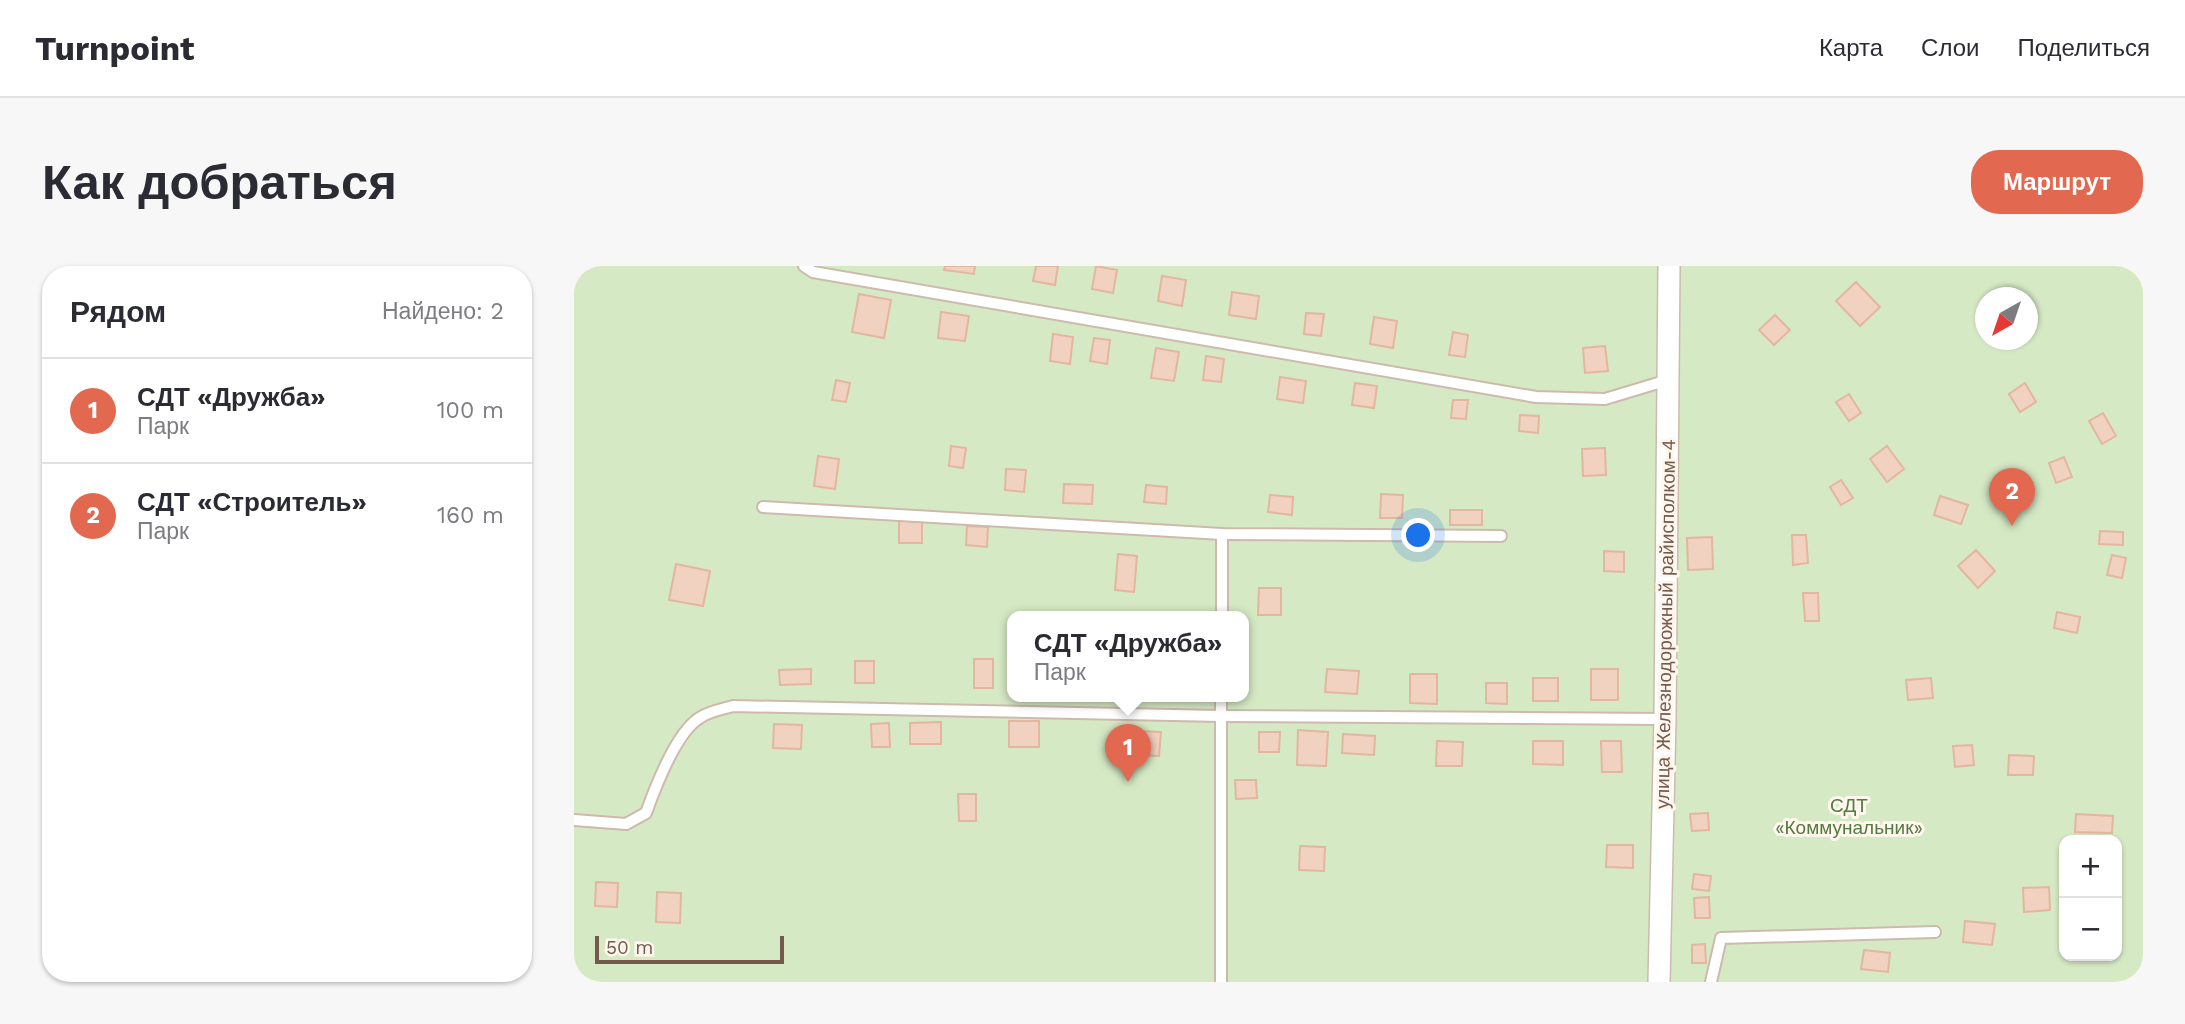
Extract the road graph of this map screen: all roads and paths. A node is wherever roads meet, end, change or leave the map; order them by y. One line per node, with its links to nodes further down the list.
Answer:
1 (804, 266): 3 (lane)
2 (1670, 266): 3 (street, улица Железнодорожный райисполком-4)
3 (1668, 380): 10 (street, улица Железнодорожный райисполком-4)
4 (763, 507): 5 (lane)
5 (1222, 534): 6 (lane); 7 (lane)
6 (1501, 536)
7 (1222, 611)
8 (1222, 702): 9 (lane)
9 (1222, 716): 10 (lane); 11 (lane); 13 (lane)
10 (1665, 719): 14 (street, улица Железнодорожный райисполком-4)
11 (574, 820)
12 (1935, 932): 15 (lane)
13 (1221, 982)
14 (1659, 982)
15 (1711, 982)

